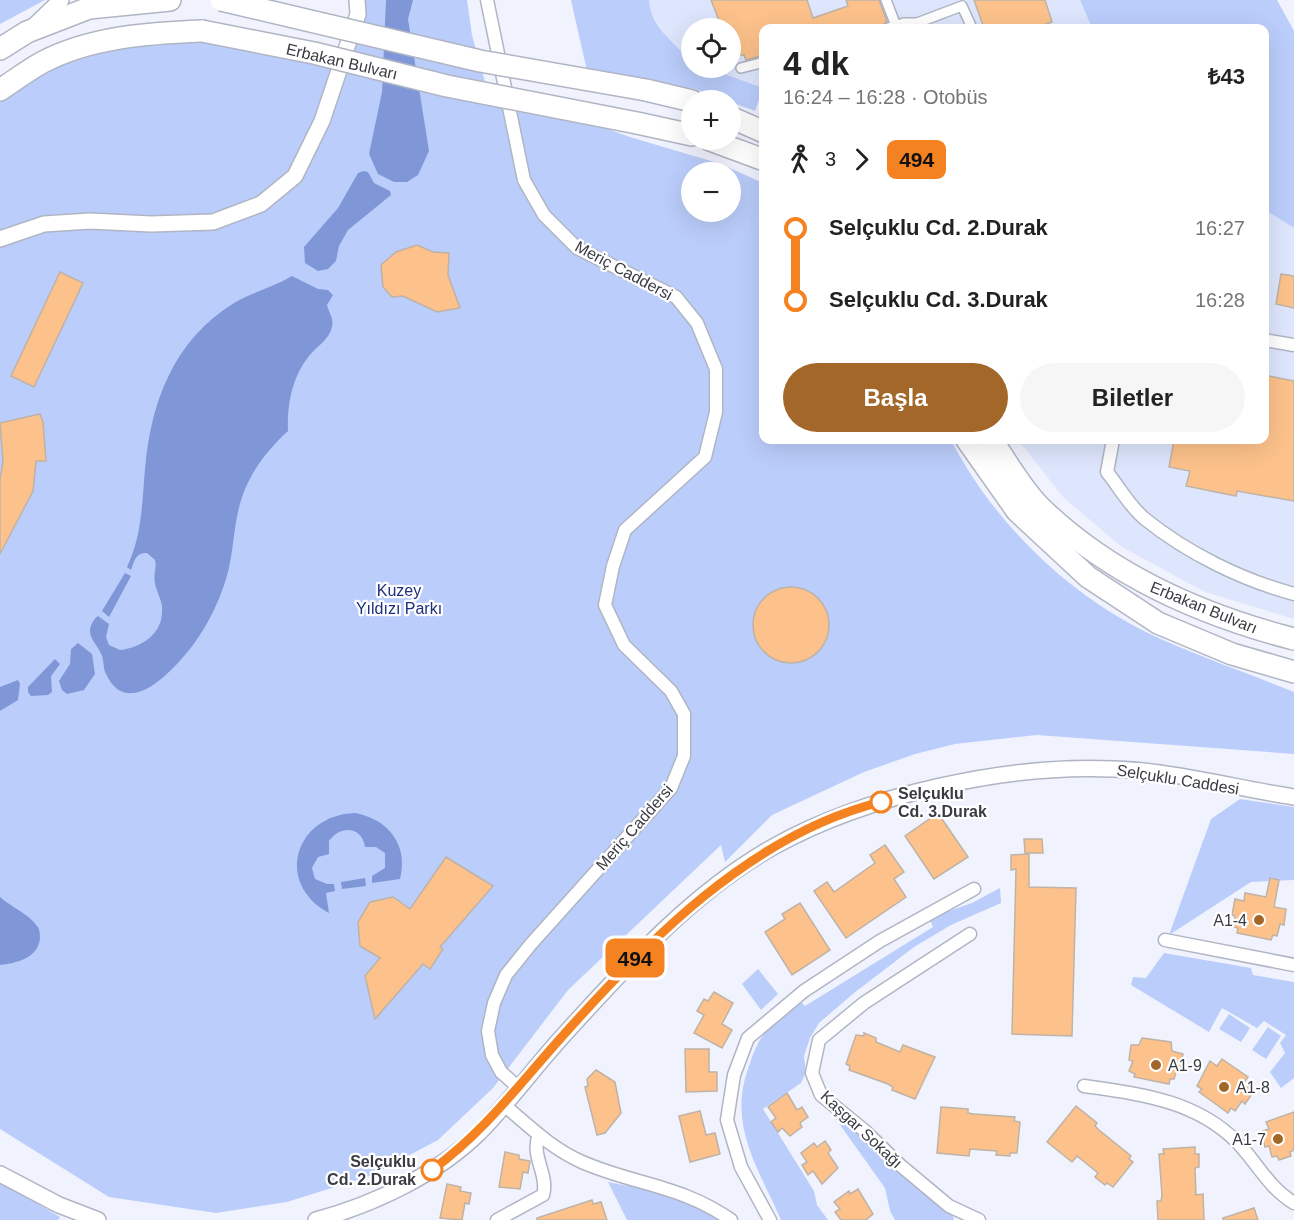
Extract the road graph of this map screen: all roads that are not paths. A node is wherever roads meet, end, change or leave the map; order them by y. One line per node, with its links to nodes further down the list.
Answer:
1 (61, 0): 10 (street)
2 (155, 0): 10 (highway)
3 (221, 0): 15 (highway, Erbakan Bulvarı, bridge)
4 (357, 0): 21 (street)
5 (886, 0): 7 (street)
6 (490, 4): 36 (street, Meriç Caddersi)
7 (891, 24)
8 (922, 24): 9 (street)
9 (970, 24)
10 (27, 32): 11 (highway)
11 (0, 49)
12 (759, 63): 13 (street)
13 (741, 68)
14 (0, 90): 18 (highway, Erbakan Bulvarı, bridge)
15 (681, 98)
16 (741, 122): 17 (highway)
17 (759, 130)
18 (681, 133)
19 (737, 150): 20 (highway)
20 (759, 158)
21 (0, 238)
22 (1269, 341): 23 (street)
23 (1294, 345)
24 (970, 444): 29 (highway, Erbakan Bulvarı)
25 (995, 444): 28 (highway, Erbakan Bulvarı)
26 (1112, 444): 27 (street)
27 (1294, 594)
28 (1294, 639)
29 (1294, 672)
30 (1294, 797): 36 (street, Selçuklu Caddesi)
31 (974, 889): 45 (street)
32 (970, 934): 46 (street, Kaşgar Sokağı)
33 (1165, 940): 34 (street)
34 (1294, 965)
35 (1084, 1086): 40 (street)
36 (519, 1088): 37 (street, Selçuklu Caddesi)
37 (504, 1105): 38 (street); 42 (street, Selçuklu Caddesi)
38 (539, 1135): 43 (street); 44 (street)
39 (0, 1174): 41 (street)
40 (1294, 1203)
41 (99, 1220)
42 (316, 1220)
43 (497, 1220)
44 (732, 1220)
45 (770, 1220)
46 (979, 1220)

